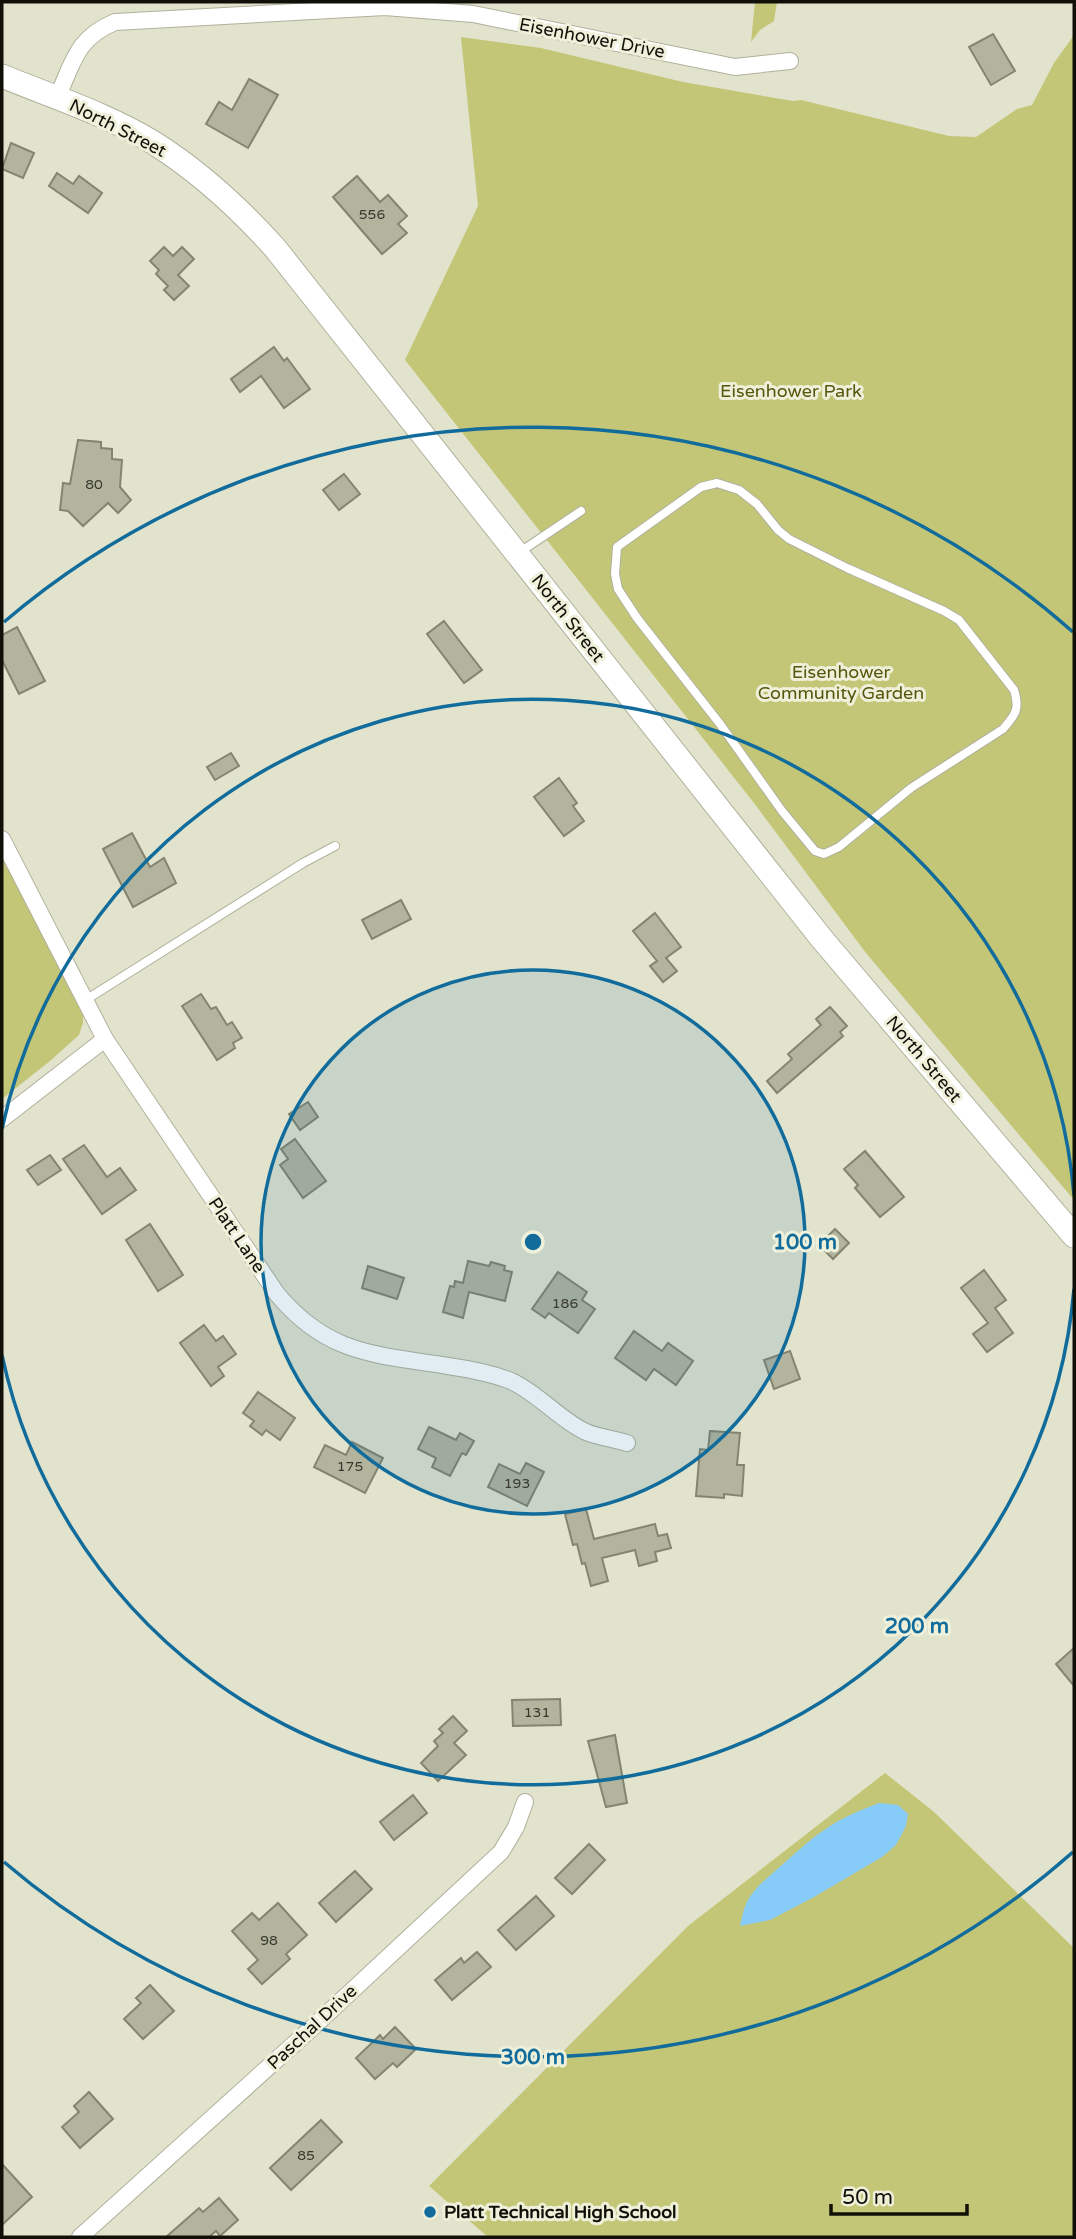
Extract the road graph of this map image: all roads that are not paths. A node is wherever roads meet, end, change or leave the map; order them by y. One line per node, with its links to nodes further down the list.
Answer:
1 (790, 61): 3 (street, Eisenhower Drive)
2 (2, 76): 3 (main road, North Street)
3 (57, 98): 6 (main road, North Street)
4 (674, 505): 4 (lane)
5 (581, 511): 6 (lane)
6 (517, 553): 12 (main road, North Street)
7 (2, 839): 9 (street, Platt Lane)
8 (335, 846): 9 (lane)
9 (84, 1001): 10 (street, Platt Lane)
10 (105, 1039): 11 (street); 13 (street, Platt Lane)
11 (2, 1119)
12 (1074, 1236)
13 (627, 1443)
14 (525, 1802): 15 (street, Paschal Drive)
15 (80, 2237)

